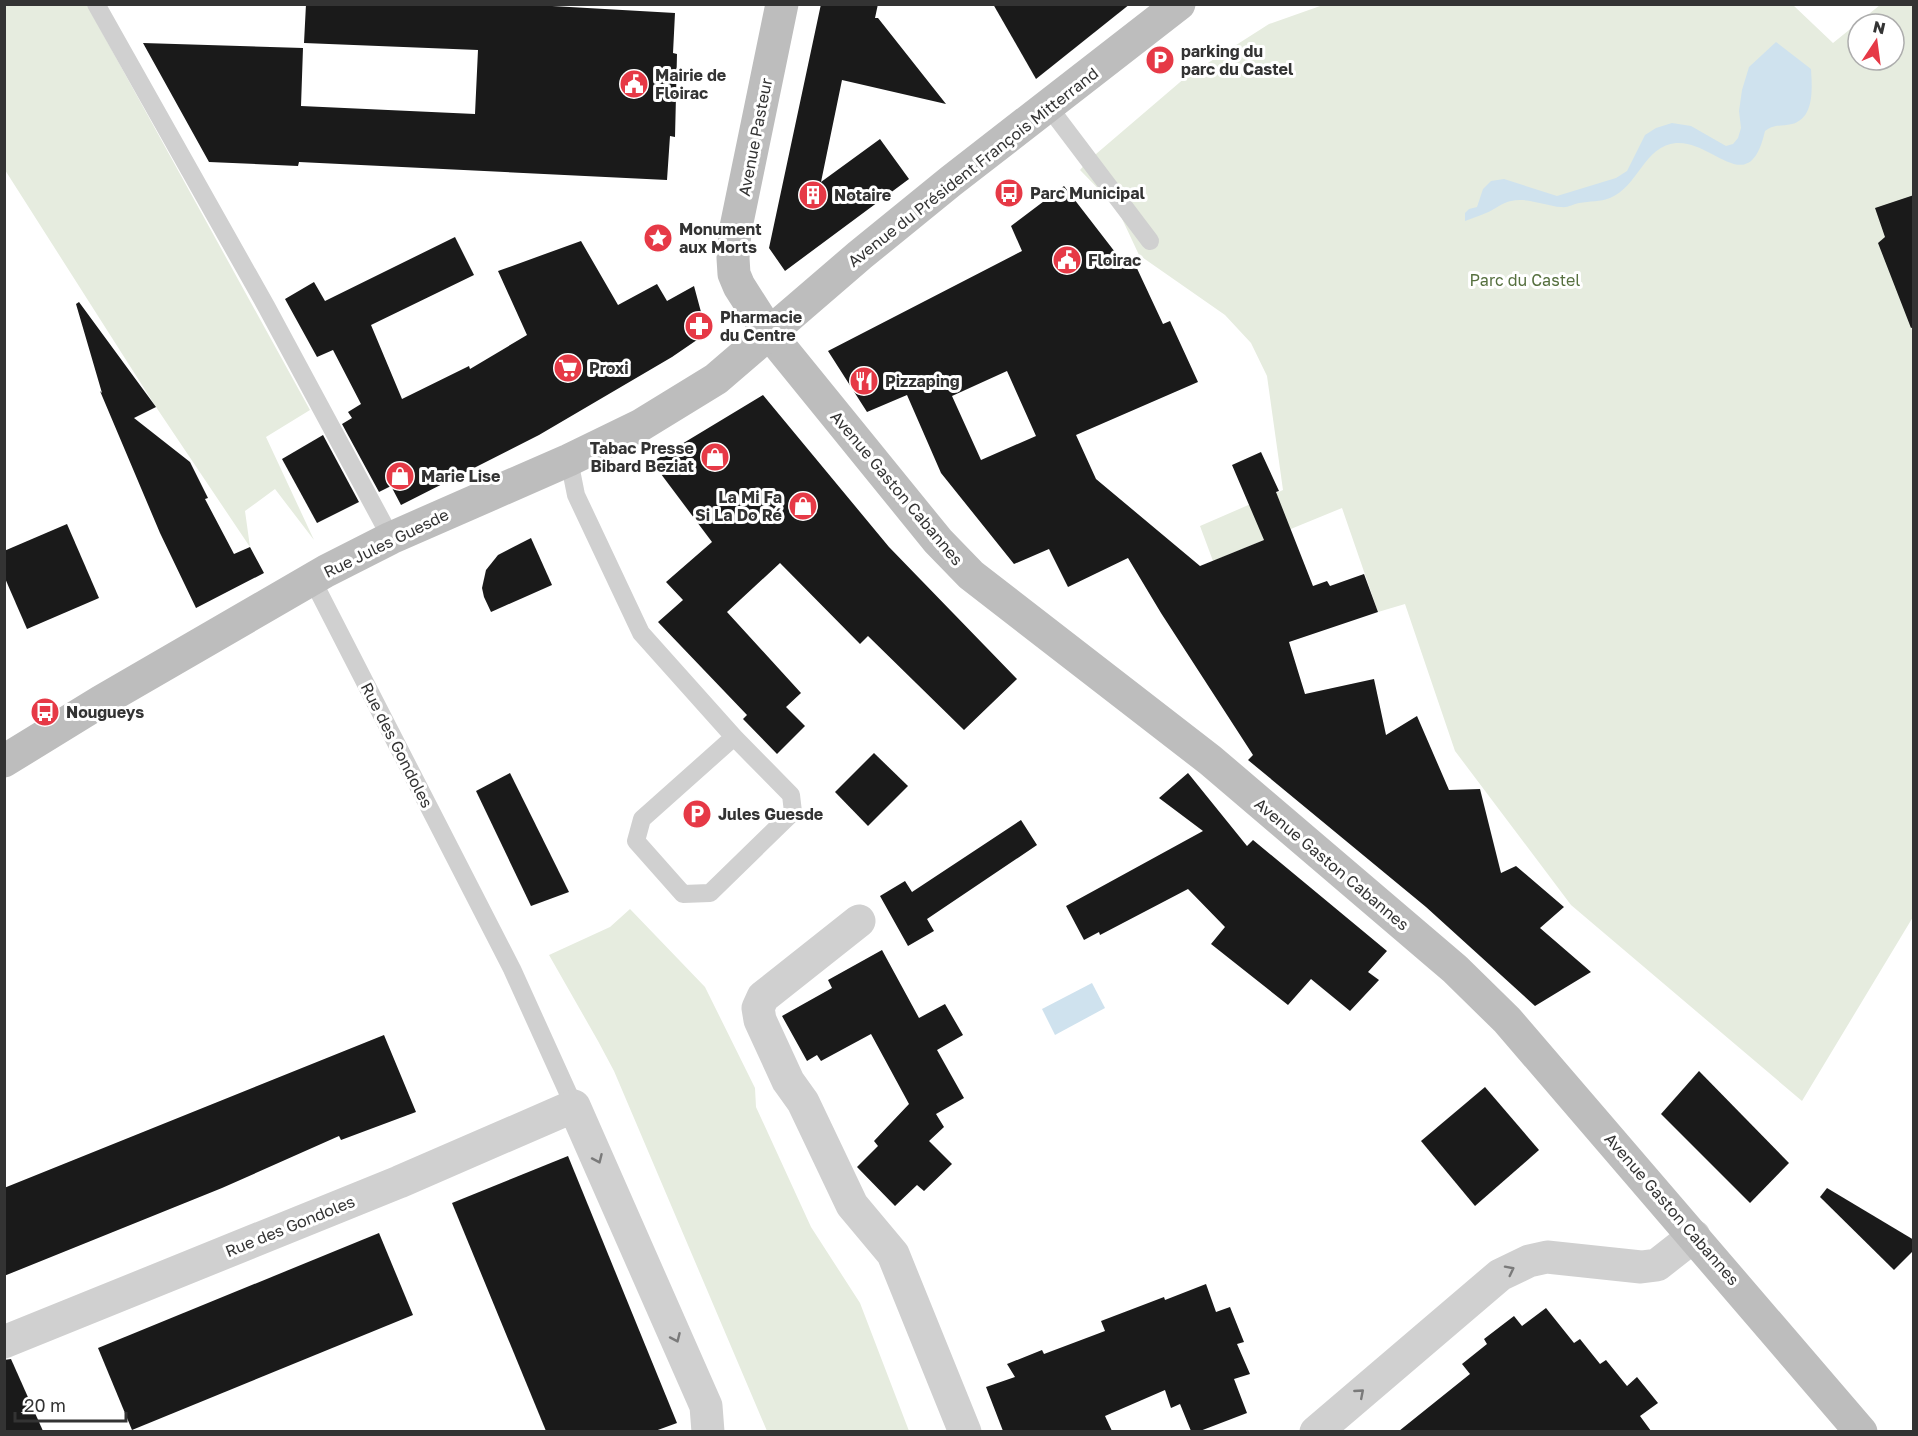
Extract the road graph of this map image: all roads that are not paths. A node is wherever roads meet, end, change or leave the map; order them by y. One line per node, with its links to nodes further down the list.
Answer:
1 (96, 4): 8 (lane)
2 (782, 4): 6 (main road, Avenue Pasteur)
3 (1179, 4): 4 (main road, Avenue du Président François Mitterrand)
4 (1048, 106): 5 (lane); 6 (main road, Avenue du Président François Mitterrand)
5 (1150, 241)
6 (769, 333): 7 (main road, Rue Jules Guesde); 14 (main road, Avenue Gaston Cabannes)
7 (569, 460): 8 (main road, Rue Jules Guesde); 10 (lane)
8 (391, 538): 9 (main road, Rue Jules Guesde)
9 (312, 579): 11 (main road, Rue Jules Guesde); 13 (lane, Rue des Gondoles)
10 (734, 737): 10 (lane)
11 (4, 761)
12 (859, 921): 18 (street)
13 (574, 1106): 15 (street, Rue des Gondoles); 16 (street, Rue des Gondoles, one-way to 16)
14 (1694, 1236): 19 (street, one-way to 14); 20 (main road, Avenue Gaston Cabannes)
15 (4, 1342)
16 (707, 1419): 17 (lane)
17 (726, 1431)
18 (965, 1431)
19 (1316, 1431)
20 (1861, 1431)

